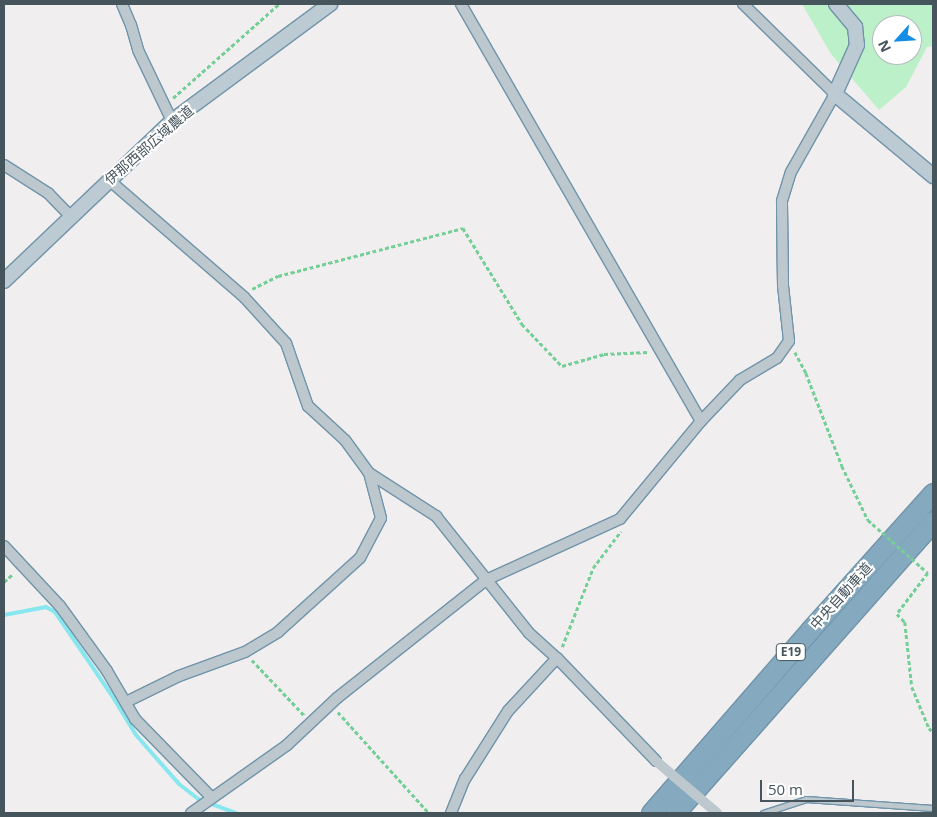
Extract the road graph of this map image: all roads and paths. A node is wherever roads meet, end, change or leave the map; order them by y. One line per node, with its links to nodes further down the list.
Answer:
1 (122, 4): 8 (street)
2 (279, 4): 8 (path)
3 (330, 4): 9 (street, 伊那西部広域農道)
4 (461, 4): 17 (street)
5 (743, 4): 7 (street)
6 (836, 4): 7 (street)
7 (835, 94): 11 (street); 16 (street)
8 (165, 106): 9 (street)
9 (172, 121): 12 (street, 伊那西部広域農道)
10 (4, 165): 13 (street)
11 (933, 176)
12 (109, 180): 13 (street, 伊那西部広域農道); 15 (street)
13 (70, 216): 14 (street, 伊那西部広域農道)
14 (4, 281)
15 (241, 294): 17 (path); 19 (street)
16 (789, 342): 18 (street); 32 (path, bridge)
17 (661, 351): 18 (street)
18 (701, 421): 21 (street)
19 (369, 473): 25 (street); 27 (street)
20 (933, 493): 38 (highway, 中央自動車道 / E19)
21 (623, 515): 25 (street); 28 (path)
22 (933, 521): 39 (highway, 中央自動車道 / E19)
23 (4, 546): 24 (street)
24 (22, 566): 26 (path); 29 (street)
25 (486, 580): 28 (street); 30 (street)
26 (4, 582)
27 (245, 652): 29 (street); 31 (path)
28 (557, 658): 37 (street); 40 (street, bridge)
29 (126, 702): 33 (street)
30 (330, 704): 31 (street); 36 (path)
31 (311, 722): 33 (street)
32 (933, 732)
33 (212, 798): 35 (street)
34 (933, 808): 41 (lane)
35 (190, 813)
36 (429, 813)
37 (451, 813)
38 (651, 813)
39 (675, 813)
40 (717, 813)
41 (763, 813)

